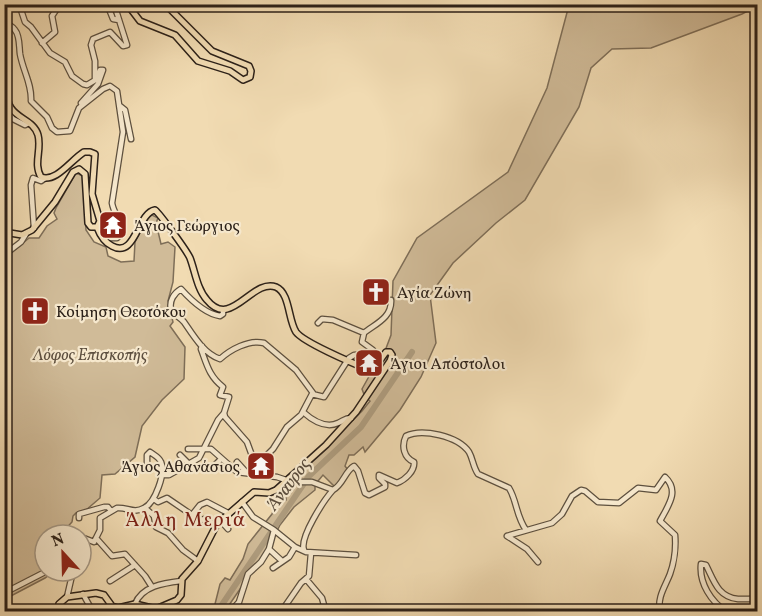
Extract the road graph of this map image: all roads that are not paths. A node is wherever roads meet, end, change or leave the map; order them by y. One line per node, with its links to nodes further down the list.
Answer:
1 (19, 4): 9 (street)
2 (60, 4): 9 (street)
3 (107, 4): 8 (street)
4 (114, 4): 8 (street)
5 (127, 4): 6 (main road)
6 (165, 4)
7 (4, 20): 12 (street)
8 (119, 20): 11 (street)
9 (42, 43): 11 (street)
10 (4, 76): 15 (main road)
11 (95, 80): 12 (street)
12 (82, 105): 13 (street)
13 (120, 106): 16 (street); 18 (street)
14 (4, 109): 15 (street)
15 (29, 123): 17 (main road)
16 (130, 139)
17 (44, 179): 18 (main road); 19 (street)
18 (99, 223): 19 (main road); 24 (main road)
19 (34, 228): 21 (main road)
20 (4, 232): 21 (main road)
21 (26, 234): 22 (street)
22 (4, 255)
23 (391, 300): 26 (street)
24 (224, 310): 27 (street); 28 (main road)
25 (318, 323): 26 (street)
26 (364, 333): 28 (street)
27 (202, 346): 29 (street); 31 (street)
28 (347, 359): 29 (street); 32 (main road)
29 (313, 393): 30 (street)
30 (303, 412): 32 (street); 37 (street)
31 (224, 413): 33 (street); 37 (street)
32 (351, 418): 44 (main road)
33 (205, 448): 34 (street); 36 (street); 40 (street)
34 (188, 449)
35 (180, 455): 40 (street)
36 (221, 459): 41 (street); 42 (street)
37 (254, 461): 42 (street)
38 (237, 462): 42 (street)
39 (147, 463): 43 (street)
40 (188, 463): 43 (street)
41 (214, 466)
42 (249, 474): 44 (street)
43 (162, 475): 46 (street)
44 (286, 481): 45 (street); 47 (main road)
45 (333, 490): 57 (street); 62 (street)
46 (154, 499): 48 (street); 51 (street)
47 (242, 502): 50 (main road); 56 (street)
48 (145, 508): 49 (street); 64 (street)
49 (111, 511): 52 (street); 58 (street)
50 (228, 513): 51 (street); 53 (main road)
51 (193, 515): 54 (street)
52 (79, 518)
53 (220, 520): 54 (main road); 55 (street)
54 (216, 526): 64 (main road)
55 (228, 529)
56 (274, 530): 60 (street); 61 (street)
57 (526, 530): 66 (street); 90 (street)
58 (96, 538): 59 (street); 67 (street)
59 (93, 542)
60 (295, 546): 62 (street); 65 (street)
61 (268, 549): 65 (street); 87 (street)
62 (309, 552): 63 (street); 69 (street)
63 (356, 555)
64 (198, 561): 71 (main road)
65 (282, 561): 68 (street)
66 (538, 562)
67 (135, 565): 72 (street); 74 (street)
68 (273, 568)
69 (306, 579): 88 (street); 89 (street)
70 (33, 580): 82 (street)
71 (181, 580): 74 (street); 80 (main road)
72 (110, 581)
73 (71, 583): 76 (street)
74 (152, 588): 79 (street)
75 (83, 594): 76 (main road); 81 (main road); 86 (street)
76 (68, 597): 78 (main road)
77 (758, 597): 91 (street)
78 (59, 604): 84 (main road); 85 (street)
79 (135, 604): 80 (main road); 81 (main road)
80 (164, 609)
81 (116, 610)
82 (7, 612): 83 (main road)
83 (20, 612)
84 (57, 612)
85 (65, 612)
86 (93, 612)
87 (230, 612)
88 (281, 612)
89 (326, 612)
90 (660, 612)
91 (727, 612)

